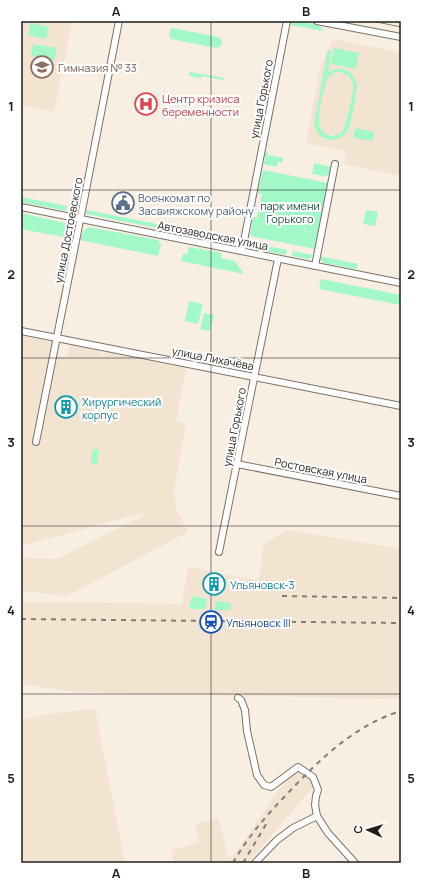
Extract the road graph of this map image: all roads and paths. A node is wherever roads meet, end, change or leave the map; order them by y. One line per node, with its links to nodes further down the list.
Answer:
1 (119, 21): 7 (street, улица Достоевского)
2 (287, 21): 8 (street, улица Горького)
3 (317, 21): 4 (street)
4 (401, 37)
5 (334, 164): 10 (street)
6 (21, 207): 7 (street, Автозаводская улица)
7 (81, 219): 8 (street, Автозаводская улица); 13 (street, улица Достоевского)
8 (242, 251): 9 (street, Автозаводская улица)
9 (278, 259): 10 (street, Автозаводская улица); 14 (street, улица Горького)
10 (315, 266): 11 (street, Автозаводская улица)
11 (401, 283)
12 (21, 331): 13 (street, улица Лихачёва)
13 (56, 338): 14 (street, улица Лихачёва); 16 (street, улица Достоевского)
14 (254, 376): 15 (street, улица Лихачёва); 17 (street, улица Горького)
15 (401, 406)
16 (36, 442)
17 (237, 464): 18 (street, Ростовская улица); 19 (street, улица Горького)
18 (401, 496)
19 (219, 552)
20 (238, 698): 21 (street)
21 (317, 816): 22 (street); 23 (street)
22 (255, 863)
23 (355, 863)

